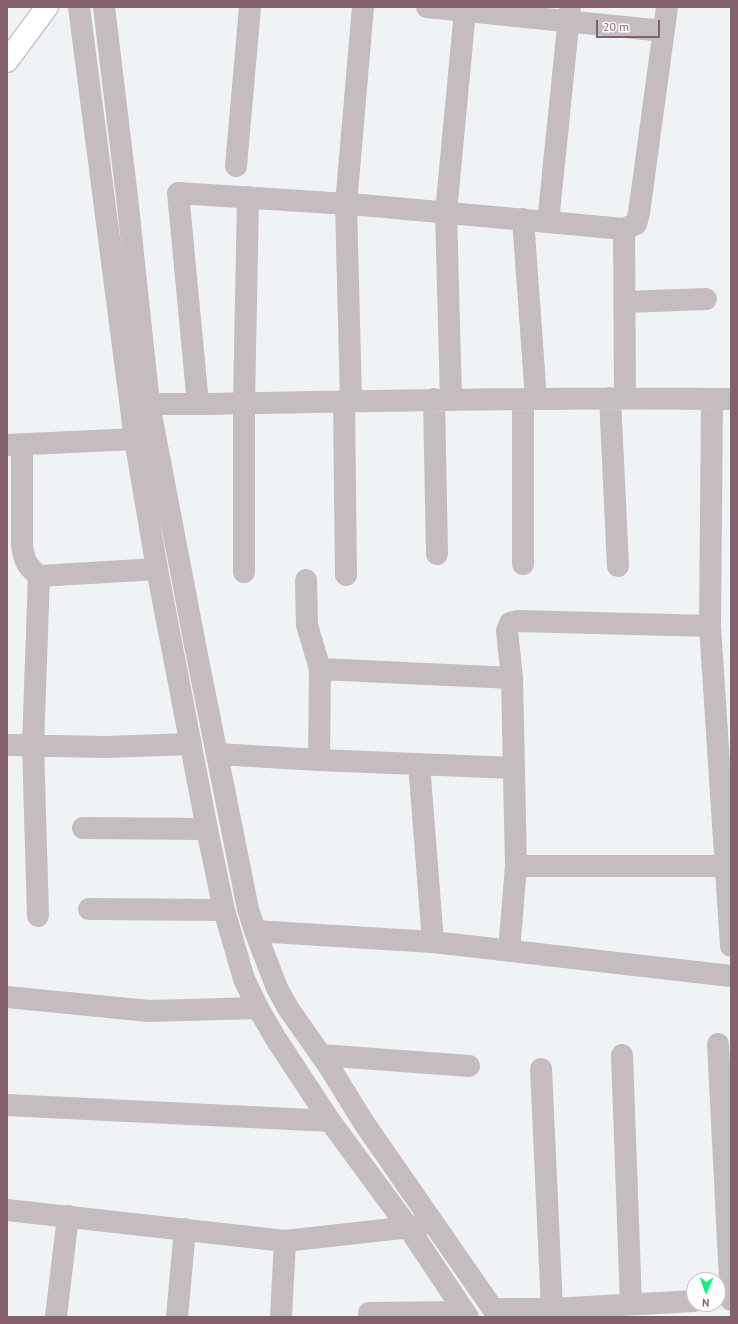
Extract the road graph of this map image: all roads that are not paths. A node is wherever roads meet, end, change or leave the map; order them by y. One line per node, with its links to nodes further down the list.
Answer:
1 (47, 7): 11 (main road)
2 (79, 7): 29 (street)
3 (104, 7): 27 (street)
4 (250, 7): 12 (street)
5 (363, 7): 14 (street)
6 (428, 7): 8 (street)
7 (667, 7): 10 (street)
8 (475, 10): 9 (street); 15 (street)
9 (569, 14): 10 (street); 17 (street)
10 (664, 31): 18 (street)
11 (7, 61)
12 (236, 166)
13 (248, 197): 14 (street); 26 (street); 28 (street)
14 (346, 204): 15 (street); 25 (street)
15 (446, 212): 16 (street); 22 (street)
16 (523, 219): 17 (street); 23 (street)
17 (548, 222): 18 (street)
18 (624, 228): 20 (street)
19 (706, 299): 20 (street)
20 (625, 302): 21 (street)
21 (618, 398): 23 (street); 24 (street); 33 (street)
22 (442, 399): 23 (street); 25 (street); 31 (street)
23 (530, 399): 32 (street)
24 (722, 399): 39 (street)
25 (347, 401): 26 (street); 36 (street)
26 (244, 403): 28 (street); 35 (street)
27 (149, 404): 28 (street); 46 (street)
28 (198, 404)
29 (135, 439): 30 (street); 34 (street)
30 (15, 445): 37 (street)
31 (437, 554)
32 (522, 564)
33 (618, 566)
34 (157, 569): 37 (street); 43 (street)
35 (244, 572)
36 (346, 575)
37 (39, 576): 45 (street)
38 (306, 580): 40 (street)
39 (710, 626): 41 (street); 42 (street)
40 (320, 669): 41 (street); 47 (street)
41 (512, 678): 49 (street)
42 (723, 696): 50 (street)
43 (191, 744): 45 (street); 52 (street)
44 (7, 745): 45 (street)
45 (33, 745): 57 (street)
46 (217, 754): 47 (street); 58 (street)
47 (319, 760): 48 (street)
48 (419, 764): 49 (street); 59 (street)
49 (513, 768): 53 (street)
50 (726, 777): 54 (street)
51 (83, 828): 52 (street)
52 (207, 829): 56 (street)
53 (516, 866): 54 (street); 61 (street)
54 (726, 866): 60 (street)
55 (89, 909): 56 (street)
56 (224, 910): 64 (street)
57 (38, 916)
58 (255, 931): 59 (street); 66 (street)
59 (433, 942): 61 (street)
60 (731, 946)
61 (509, 951): 62 (street)
62 (731, 976)
63 (7, 998): 64 (street)
64 (258, 1008): 71 (street)
65 (718, 1044): 78 (street)
66 (321, 1055): 68 (street); 74 (street)
67 (622, 1055): 80 (street)
68 (469, 1066)
69 (541, 1069): 81 (street)
70 (7, 1105): 71 (street)
71 (330, 1121): 75 (street)
72 (7, 1210): 73 (street)
73 (68, 1216): 76 (street); 85 (street)
74 (434, 1224): 75 (street); 82 (street)
75 (408, 1227): 77 (street); 84 (street)
76 (185, 1229): 77 (street); 86 (street)
77 (285, 1241): 87 (street)
78 (731, 1300)
79 (686, 1301): 80 (street)
80 (632, 1304): 81 (street)
81 (552, 1309): 82 (street)
82 (495, 1313)
83 (369, 1314): 84 (street)
84 (466, 1314)
85 (56, 1317)
86 (177, 1317)
87 (281, 1317)

